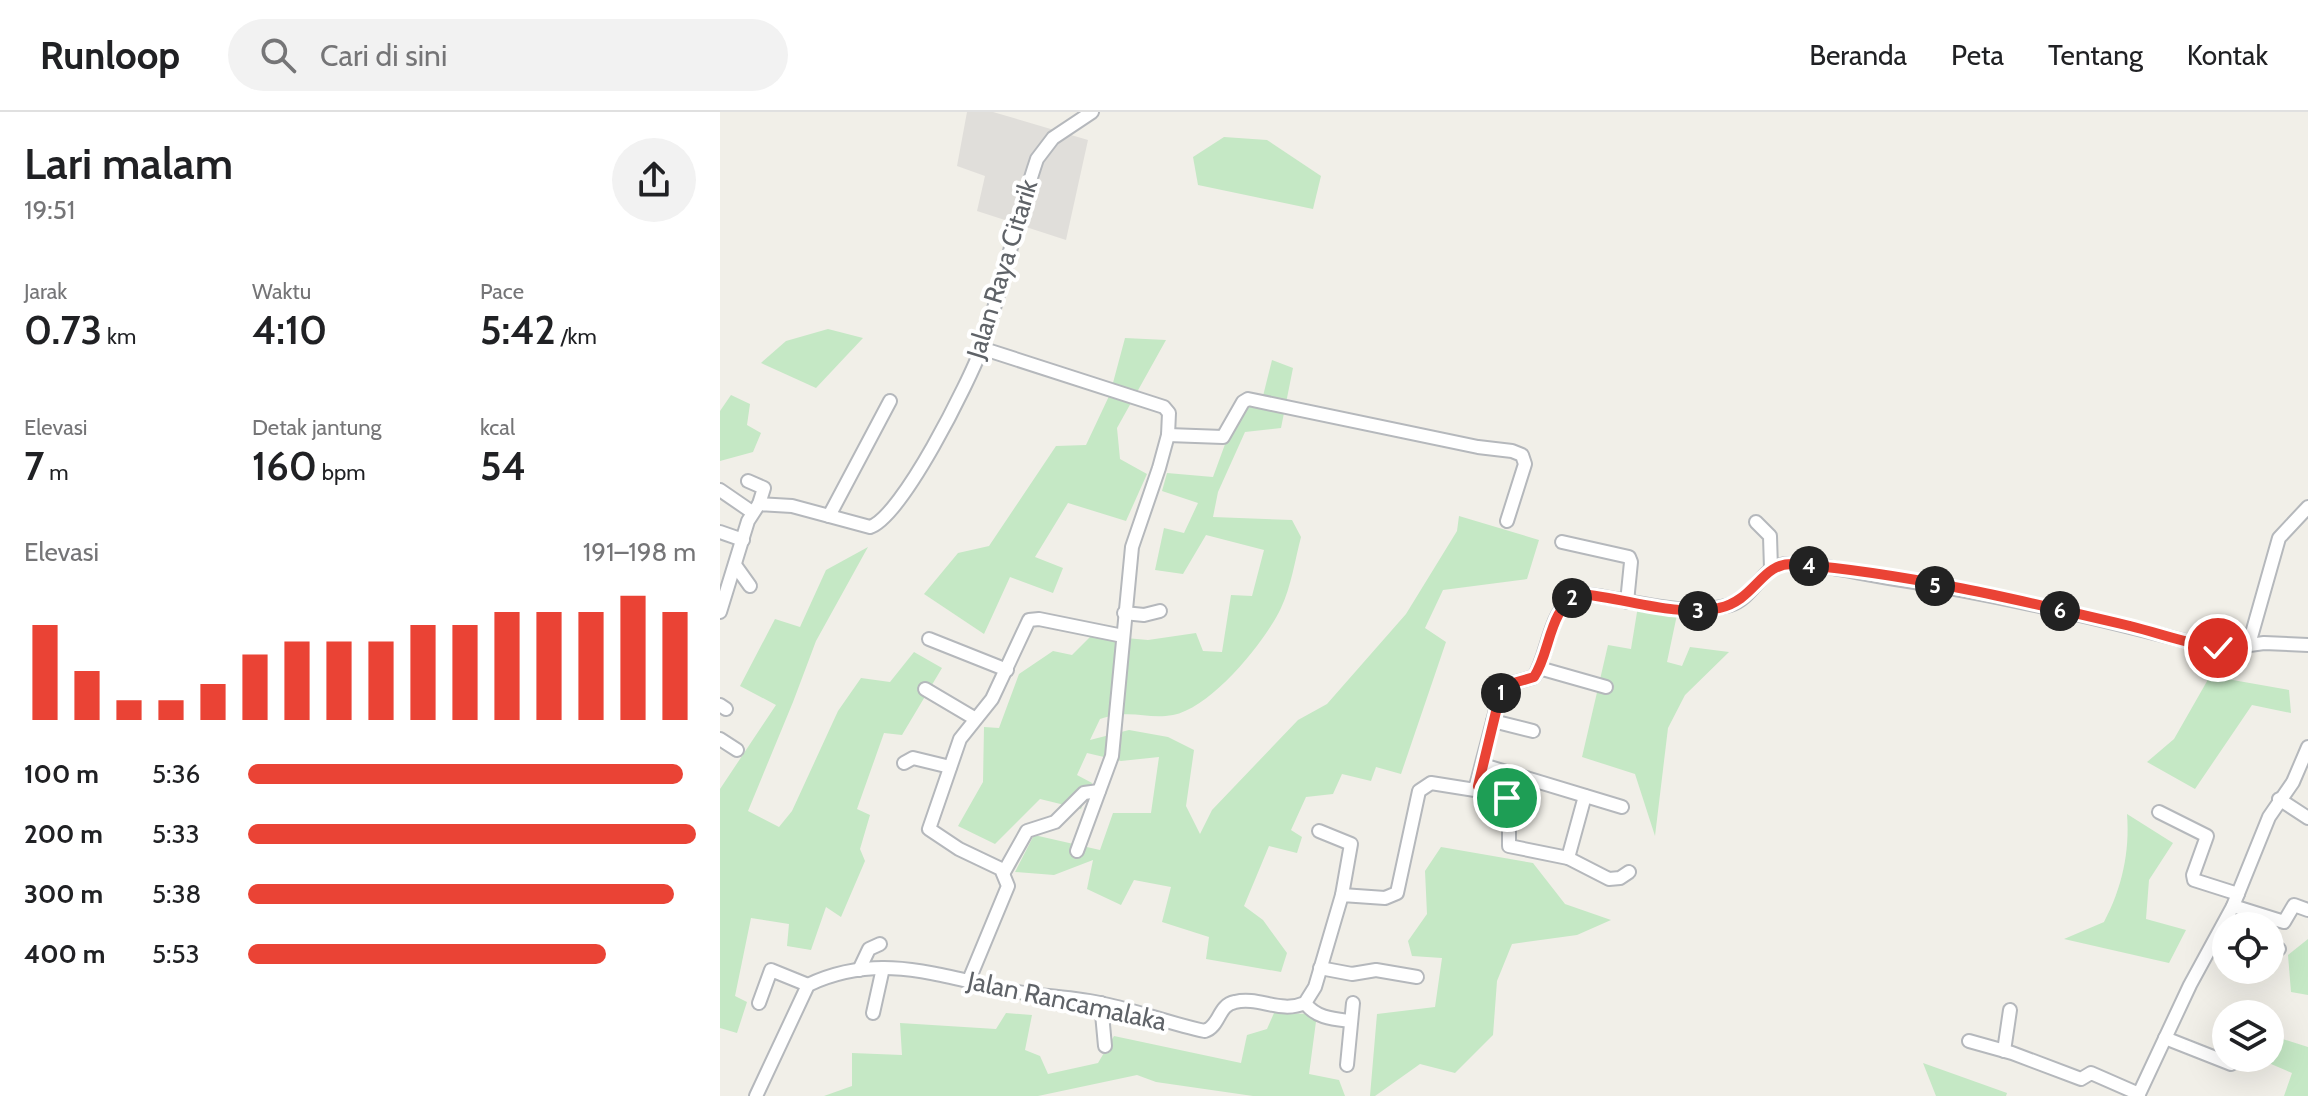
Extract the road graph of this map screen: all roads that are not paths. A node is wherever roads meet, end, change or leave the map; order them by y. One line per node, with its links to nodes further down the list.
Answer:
1 (1092, 112): 2 (street, Jalan Raya Citarik)
2 (981, 348): 4 (street); 9 (street, Jalan Raya Citarik)
3 (890, 401): 9 (street)
4 (1168, 435): 10 (street); 21 (street)
5 (748, 481): 8 (street)
6 (720, 490): 8 (street)
7 (2308, 507): 24 (street)
8 (756, 508): 9 (street, Jalan Raya Citarik); 13 (street)
9 (829, 516)
10 (1507, 521)
11 (1756, 522): 16 (street)
12 (720, 532): 13 (street)
13 (743, 540): 15 (street)
14 (1562, 542): 18 (street)
15 (735, 565): 17 (street); 20 (street)
16 (1771, 569): 18 (street); 24 (street)
17 (750, 586)
18 (1627, 602): 26 (street)
19 (1160, 611): 21 (street)
20 (720, 612)
21 (1124, 613): 22 (street)
22 (1123, 636): 27 (street); 40 (street)
23 (929, 639): 27 (street)
24 (2249, 644): 25 (street)
25 (2308, 645)
26 (1539, 668): 28 (street); 31 (street)
27 (1007, 670): 30 (street)
28 (1606, 687)
29 (925, 689): 30 (street)
30 (974, 718): 38 (street)
31 (1493, 721): 32 (street); 37 (street)
32 (1533, 731)
33 (720, 739): 35 (street)
34 (2308, 747): 42 (street)
35 (737, 750)
36 (904, 763): 38 (street)
37 (1483, 765): 39 (street); 41 (street)
38 (950, 767): 49 (street)
39 (1478, 786): 48 (street); 51 (street)
40 (1099, 791): 47 (street); 49 (street)
41 (1585, 796): 43 (street); 48 (street)
42 (2279, 799): 45 (street); 52 (street)
43 (1622, 807)
44 (2159, 812): 52 (street)
45 (2308, 818)
46 (1319, 831): 51 (street)
47 (1077, 851)
48 (1568, 858): 50 (street)
49 (1004, 872): 61 (street)
50 (1629, 872)
51 (1342, 895): 58 (street)
52 (2236, 900): 53 (street); 54 (street)
53 (2308, 910)
54 (2231, 912)
55 (880, 944): 59 (street)
56 (2212, 950): 70 (street)
57 (883, 968): 59 (street, Jalan Rancamalaka); 61 (street, Jalan Rancamalaka); 68 (street)
58 (1320, 968): 60 (street); 65 (street)
59 (859, 970): 62 (street, Jalan Rancamalaka)
60 (1417, 977)
61 (969, 980): 64 (street, Jalan Rancamalaka)
62 (808, 985): 63 (street); 77 (street)
63 (759, 1003)
64 (1101, 1003): 65 (street, Jalan Rancamalaka); 72 (street)
65 (1305, 1003): 69 (street)
66 (1353, 1003): 69 (street)
67 (2010, 1010): 73 (street)
68 (873, 1013)
69 (1350, 1021): 75 (street)
70 (2165, 1038): 74 (street); 76 (street)
71 (1969, 1041): 73 (street)
72 (1105, 1046)
73 (2004, 1051): 76 (street)
74 (2212, 1057)
75 (1347, 1065)
76 (2139, 1095)
77 (756, 1096)

